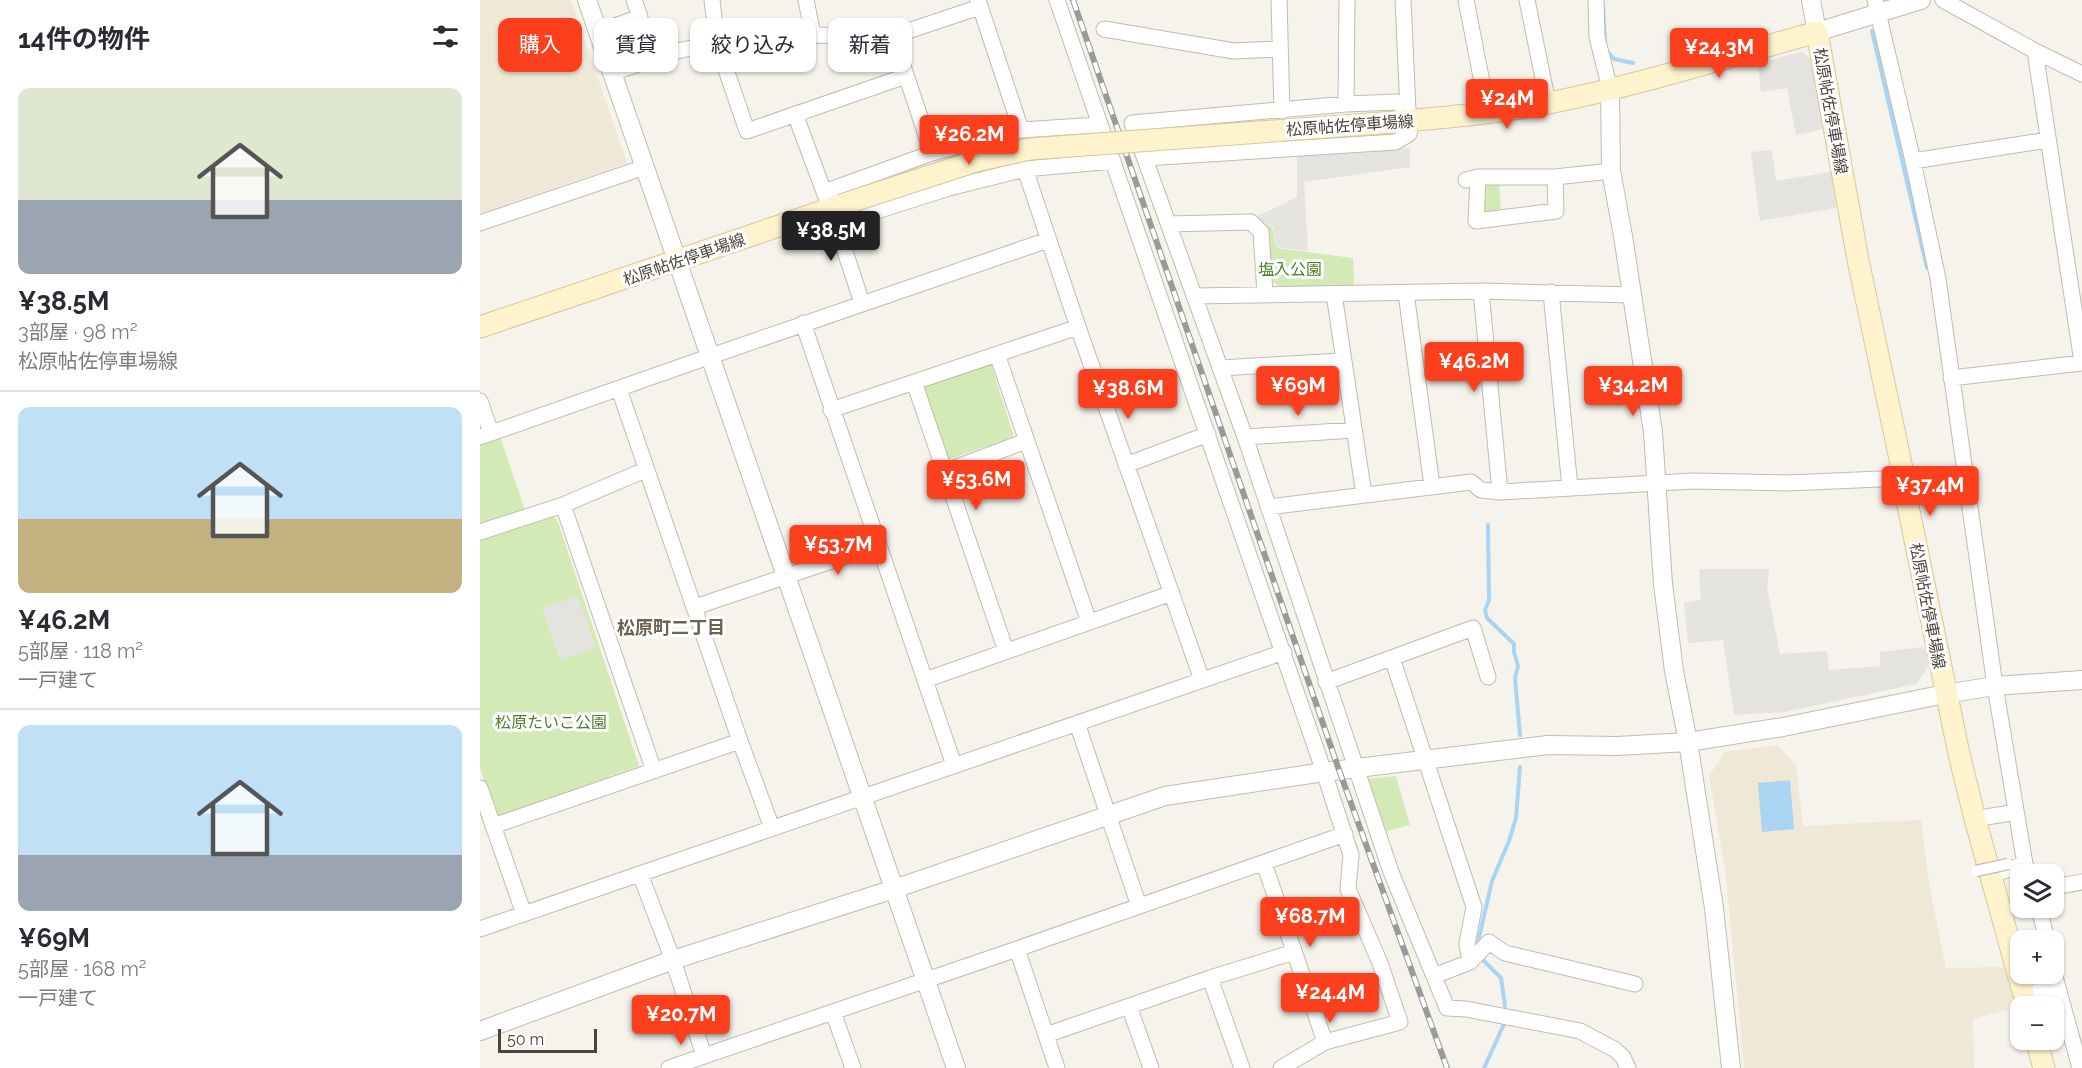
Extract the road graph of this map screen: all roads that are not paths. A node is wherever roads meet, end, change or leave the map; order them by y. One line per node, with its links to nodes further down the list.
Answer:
1 (587, 0): 20 (street)
2 (634, 0): 17 (street)
3 (711, 0): 18 (street)
4 (806, 0): 19 (street)
5 (1057, 0): 39 (street)
6 (1279, 0): 25 (street)
7 (1347, 0): 34 (street)
8 (1403, 0): 38 (street)
9 (1466, 0): 36 (street)
10 (1527, 0): 33 (street)
11 (1596, 0): 32 (street)
12 (1811, 0): 23 (street)
13 (1921, 0): 16 (street)
14 (1943, 0): 26 (street)
15 (979, 3): 21 (street); 40 (street)
16 (1877, 7): 23 (street); 45 (street)
17 (637, 18)
18 (714, 18)
19 (810, 18)
20 (594, 20)
21 (912, 29)
22 (1104, 29): 25 (street)
23 (1817, 32): 32 (main road, 松原帖佐停車場線); 84 (main road, 松原帖佐停車場線)
24 (690, 48): 29 (street)
25 (1280, 49): 35 (street)
26 (2035, 51): 30 (street); 41 (street)
27 (727, 72): 37 (street)
28 (905, 72): 31 (street)
29 (612, 73): 46 (street)
30 (2082, 74)
31 (906, 76): 37 (street); 42 (street)
32 (1610, 89): 33 (main road, 松原帖佐停車場線); 48 (street)
33 (1548, 103): 36 (main road, 松原帖佐停車場線)
34 (1346, 104): 35 (street); 38 (street)
35 (1282, 111): 43 (street)
36 (1488, 113): 38 (main road, 松原帖佐停車場線)
37 (795, 114): 50 (street)
38 (1405, 118): 43 (street); 50 (main road, 松原帖佐停車場線, bridge)
39 (1099, 124): 40 (street); 44 (street)
40 (1021, 130): 42 (street)
41 (2048, 140): 45 (street); 69 (street)
42 (932, 153): 50 (street)
43 (1145, 158): 52 (street)
44 (1113, 161): 47 (street); 77 (street)
45 (1913, 161): 71 (street)
46 (645, 167): 51 (street); 54 (street)
47 (1025, 169): 50 (street); 53 (street)
48 (1611, 171): 49 (street); 60 (street)
49 (1555, 177): 49 (street)
50 (833, 208): 54 (main road, 松原帖佐停車場線); 62 (street)
51 (480, 223)
52 (1169, 224): 58 (street); 61 (street)
53 (1048, 240): 62 (street); 65 (street)
54 (677, 262): 64 (main road, 松原帖佐停車場線); 67 (street)
55 (1481, 291): 56 (street); 57 (street); 88 (street)
56 (1551, 292): 60 (street); 87 (street)
57 (1406, 293): 59 (street); 86 (street)
58 (1265, 294): 59 (street); 61 (street)
59 (1334, 294): 68 (street)
60 (1632, 295): 85 (street)
61 (1194, 296): 70 (street)
62 (862, 303): 63 (street)
63 (803, 323): 67 (street); 75 (street)
64 (480, 327)
65 (1078, 327): 66 (street); 81 (street)
66 (997, 354): 72 (street); 80 (street)
67 (709, 355): 73 (street); 94 (street)
68 (1342, 361): 70 (street); 76 (street)
69 (2082, 363): 71 (street)
70 (1220, 368): 79 (street)
71 (1951, 378): 106 (street)
72 (914, 382): 75 (street); 83 (street)
73 (619, 389): 78 (street); 82 (street)
74 (480, 401): 78 (street)
75 (831, 410): 93 (street)
76 (1354, 430): 79 (street); 89 (street)
77 (1208, 434): 81 (street); 99 (street)
78 (486, 435)
79 (1245, 437): 91 (street)
80 (1026, 441): 83 (street); 97 (street)
81 (1126, 465): 95 (street)
82 (645, 470): 90 (street); 96 (street)
83 (944, 472): 98 (street)
84 (1904, 478): 85 (street); 107 (main road, 松原帖佐停車場線)
85 (1657, 483): 87 (street); 110 (street)
86 (1432, 486): 88 (street); 89 (street)
87 (1570, 488): 88 (street)
88 (1500, 492)
89 (1364, 495): 91 (street)
90 (564, 504): 92 (street); 114 (street)
91 (1268, 507): 105 (street)
92 (480, 532)
93 (879, 545): 94 (street); 102 (street)
94 (786, 577): 96 (street); 117 (street)
95 (1172, 593): 97 (street); 103 (street)
96 (695, 607): 109 (street)
97 (1089, 622): 98 (street)
98 (1006, 651): 102 (street)
99 (1284, 652): 103 (street); 115 (street)
100 (1392, 658): 101 (street); 105 (street); 111 (street)
101 (1488, 677)
102 (925, 680): 112 (street)
103 (1203, 680): 108 (street)
104 (2082, 680): 106 (street)
105 (1326, 682): 113 (street)
106 (1995, 686): 107 (street); 118 (street)
107 (1945, 694): 110 (street); 120 (main road, 松原帖佐停車場線)
108 (1077, 723): 112 (street); 119 (street)
109 (740, 741): 114 (street); 122 (street)
110 (1688, 742): 111 (street); 162 (street)
111 (1427, 760): 113 (street); 138 (street)
112 (954, 765): 117 (street)
113 (1357, 768): 115 (street); 139 (street)
114 (654, 771): 121 (street)
115 (1324, 772): 119 (street); 123 (street)
116 (480, 788): 121 (street)
117 (861, 796): 122 (street); 131 (street)
118 (2016, 812): 120 (street); 125 (street)
119 (1108, 815): 131 (street); 132 (street)
120 (1975, 819): 127 (main road, 松原帖佐停車場線)
121 (493, 826): 133 (street)
122 (772, 828): 128 (street)
123 (1345, 834): 124 (street); 151 (street)
124 (1264, 863): 132 (street); 136 (street)
125 (2026, 864)
126 (2010, 869): 127 (street)
127 (1992, 870): 145 (main road, 松原帖佐停車場線)
128 (640, 874): 133 (street); 137 (street)
129 (2082, 882): 130 (street)
130 (2064, 885)
131 (894, 889): 137 (street); 141 (street)
132 (1139, 906): 135 (street)
133 (524, 914): 134 (street)
134 (480, 928)
135 (1017, 950): 141 (street); 150 (street)
136 (1294, 952): 140 (street); 151 (street)
137 (673, 960): 149 (street); 153 (street)
138 (1470, 962): 139 (street); 142 (street)
139 (1434, 976): 161 (street)
140 (1210, 978): 147 (street); 159 (street)
141 (926, 979): 148 (street); 156 (street)
142 (1635, 984)
143 (2049, 984): 146 (street)
144 (2056, 984): 164 (street)
145 (2024, 996)
146 (2031, 996)
147 (1129, 1006): 150 (street); 158 (street)
148 (833, 1012): 153 (street); 155 (street)
149 (480, 1031)
150 (1046, 1035): 157 (street)
151 (1324, 1042): 160 (street)
152 (2039, 1050): 163 (main road)
153 (704, 1056): 154 (street)
154 (669, 1068)
155 (853, 1068)
156 (956, 1068)
157 (1057, 1068)
158 (1150, 1068)
159 (1242, 1068)
160 (1281, 1068)
161 (1628, 1068)
162 (1731, 1068)
163 (2044, 1068)
164 (2080, 1068)

